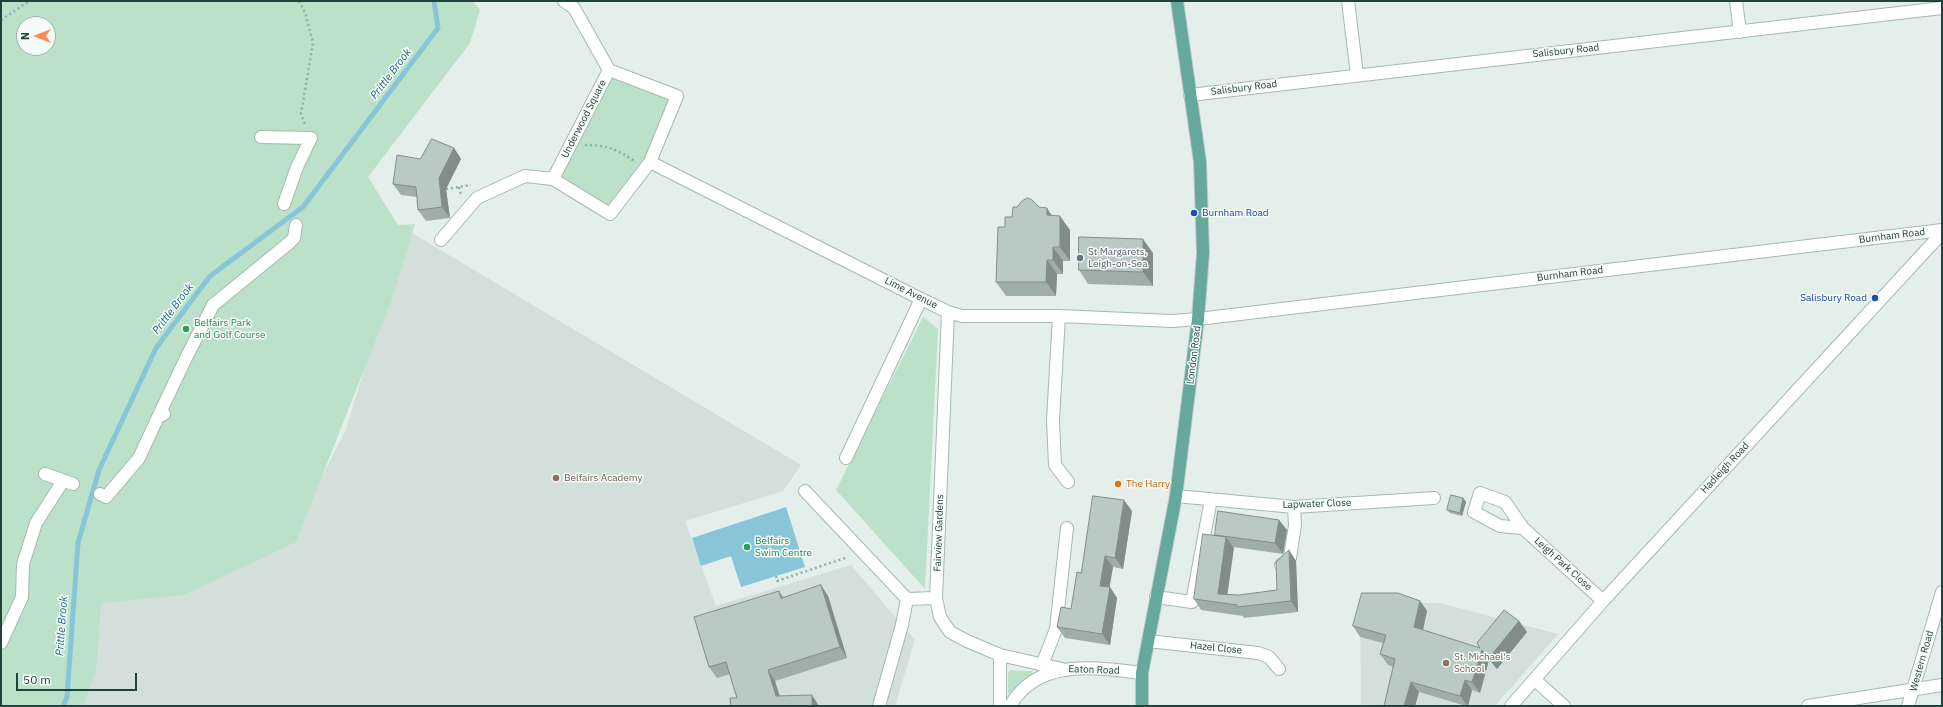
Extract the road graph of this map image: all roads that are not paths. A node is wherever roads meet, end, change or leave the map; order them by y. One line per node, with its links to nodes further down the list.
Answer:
1 (564, 1): 7 (street)
2 (1177, 1): 9 (main road, London Road)
3 (1348, 1): 8 (street)
4 (1736, 1): 6 (street)
5 (1942, 8): 6 (street, Salisbury Road)
6 (1740, 32): 8 (street, Salisbury Road)
7 (609, 70): 11 (street, Underwood Square); 12 (street, Underwood Square)
8 (1357, 75): 9 (street, Salisbury Road)
9 (1190, 95): 20 (main road, London Road)
10 (261, 137): 13 (street)
11 (648, 165): 12 (street, Underwood Square); 17 (street, Lime Avenue)
12 (553, 179): 16 (street)
13 (284, 204)
14 (296, 225): 25 (street)
15 (1942, 232): 20 (street, Burnham Road); 37 (street, Hadleigh Road)
16 (441, 240)
17 (921, 299): 18 (street, Lime Avenue); 21 (street)
18 (948, 312): 19 (street, Lime Avenue); 35 (street, Fairview Gardens)
19 (1059, 316): 20 (street, Lime Avenue); 23 (street)
20 (1198, 319): 26 (main road, London Road)
21 (846, 458)
22 (45, 474): 39 (street)
23 (1068, 482)
24 (805, 491): 36 (street)
25 (100, 494)
26 (1176, 496): 28 (street, Lapwater Close); 34 (main road, London Road)
27 (1434, 498): 29 (street, Lapwater Close)
28 (1211, 499): 29 (street, Lapwater Close); 34 (street)
29 (1294, 507): 32 (street)
30 (1067, 528): 41 (street)
31 (1523, 528): 37 (street, Leigh Park Close)
32 (1277, 575)
33 (1942, 592): 47 (street, Western Road)
34 (1156, 597): 38 (main road, London Road)
35 (936, 598): 36 (street); 40 (street, Fairview Gardens)
36 (907, 599): 48 (street)
37 (1603, 601): 45 (street, Hadleigh Road)
38 (1148, 641): 43 (street, Hazel Close); 44 (main road, London Road)
39 (1, 643)
40 (1000, 655): 41 (street, Fairview Gardens); 49 (street)
41 (1042, 665): 42 (street, Fairview Gardens)
42 (1062, 669): 44 (street, Eaton Road); 50 (street, Eaton Road)
43 (1279, 669)
44 (1142, 673): 51 (main road, London Road)
45 (1535, 680): 52 (street, Hadleigh Road); 53 (street)
46 (1942, 685): 47 (street)
47 (1913, 689): 54 (street); 55 (street, Western Road)
48 (879, 706)
49 (1000, 706)
50 (1010, 706)
51 (1142, 706)
52 (1511, 706)
53 (1564, 706)
54 (1808, 706)
55 (1908, 706)

